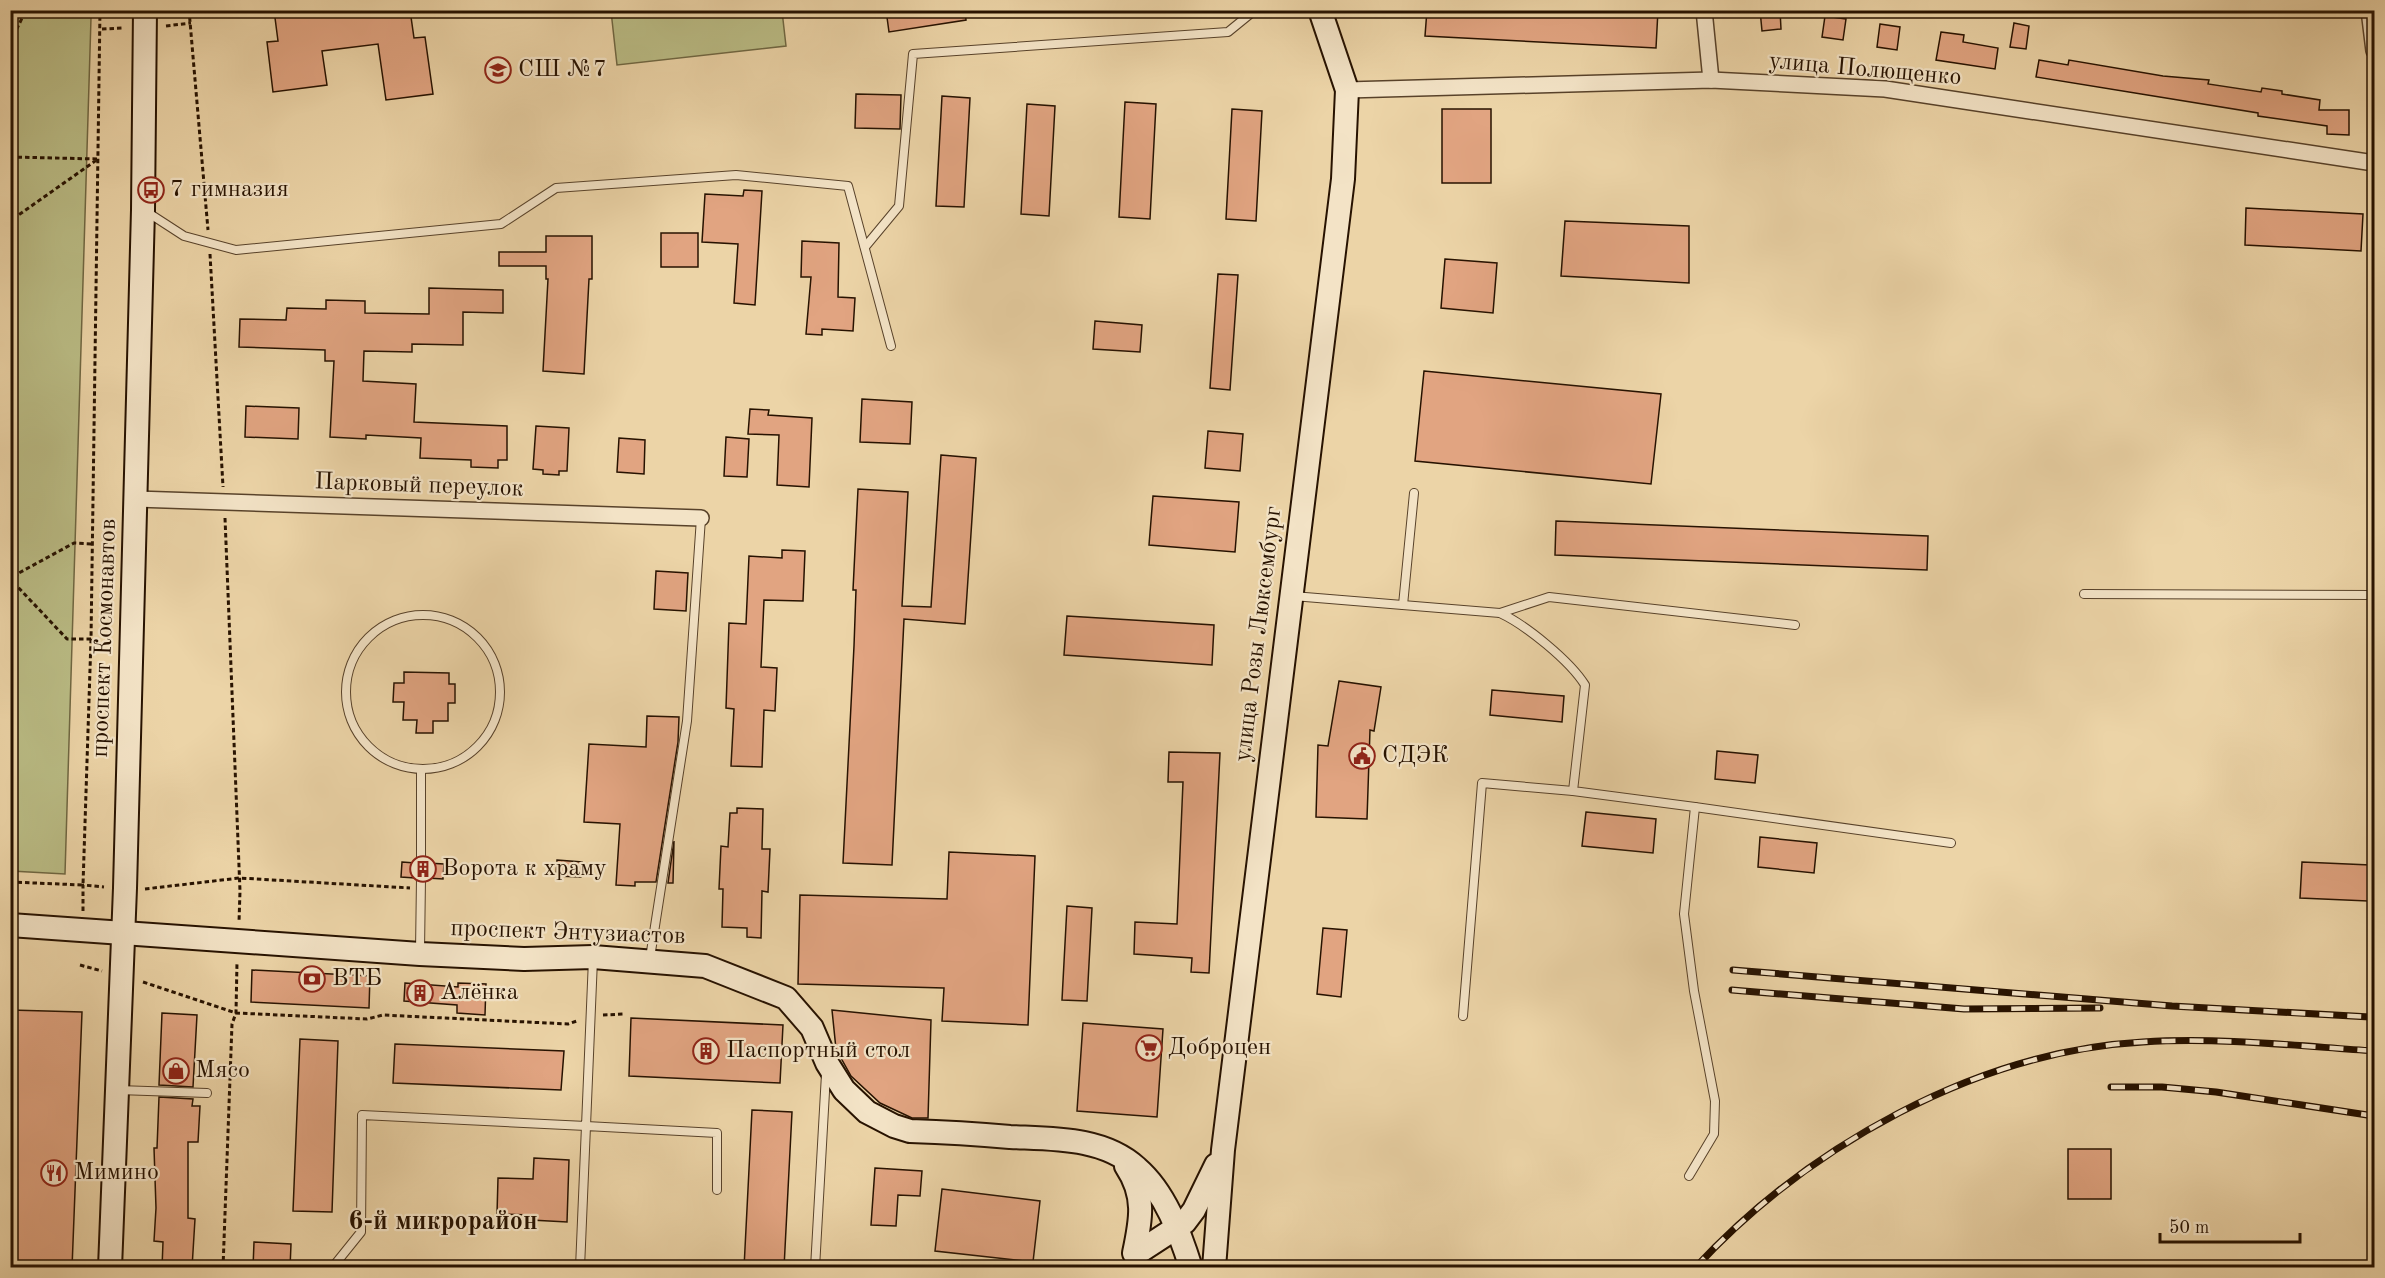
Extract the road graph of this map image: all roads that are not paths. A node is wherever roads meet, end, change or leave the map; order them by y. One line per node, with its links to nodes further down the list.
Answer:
1 (145, 10): 10 (main road, проспект Космонавтов)
2 (1255, 10): 11 (lane)
3 (1320, 10): 8 (main road, улица Розы Люксембург)
4 (1704, 10): 7 (street)
5 (2368, 10): 6 (street)
6 (2374, 51)
7 (1711, 80): 8 (street, улица Полющенко); 9 (street, улица Полющенко)
8 (1347, 90): 18 (main road, улица Розы Люксембург)
9 (2374, 163)
10 (143, 210): 11 (lane); 14 (main road, проспект Космонавтов)
11 (865, 247): 12 (lane)
12 (891, 346)
13 (1414, 493): 19 (lane)
14 (136, 499): 15 (street, Парковый переулок); 29 (main road, проспект Космонавтов)
15 (701, 518): 32 (lane)
16 (2084, 594): 17 (lane)
17 (2374, 595)
18 (1291, 596): 19 (lane); 38 (main road, улица Розы Люксембург)
19 (1403, 606): 20 (lane)
20 (1500, 613): 21 (lane); 23 (lane)
21 (1795, 626)
22 (421, 770): 22 (lane); 26 (lane)
23 (1573, 791): 24 (lane); 33 (lane)
24 (1695, 807): 25 (lane); 40 (lane)
25 (1951, 843)
26 (421, 863)
27 (421, 878): 30 (lane)
28 (10, 925): 29 (main road, проспект Энтузиастов)
29 (124, 934): 30 (main road, проспект Энтузиастов); 35 (main road, проспект Космонавтов)
30 (420, 954): 31 (main road, проспект Энтузиастов)
31 (593, 957): 32 (main road, проспект Энтузиастов); 37 (lane)
32 (650, 960): 34 (main road, проспект Энтузиастов)
33 (1463, 1016)
34 (827, 1063): 39 (main road, проспект Энтузиастов); 47 (lane)
35 (117, 1090): 36 (lane); 44 (main road, проспект Космонавтов)
36 (207, 1093)
37 (586, 1126): 41 (lane); 45 (lane); 46 (lane)
38 (1222, 1149): 42 (main road); 49 (main road, улица Розы Люксембург)
39 (1118, 1155): 42 (main road, проспект Энтузиастов); 43 (main road)
40 (1689, 1176)
41 (717, 1190)
42 (1177, 1229): 43 (main road); 48 (main road, проспект Энтузиастов)
43 (1132, 1257): 48 (main road)
44 (110, 1268)
45 (332, 1268)
46 (580, 1268)
47 (815, 1268)
48 (1191, 1268)
49 (1214, 1268)

